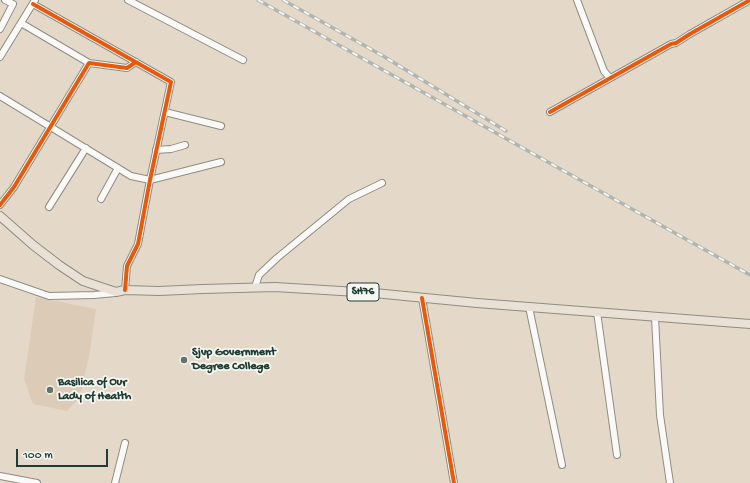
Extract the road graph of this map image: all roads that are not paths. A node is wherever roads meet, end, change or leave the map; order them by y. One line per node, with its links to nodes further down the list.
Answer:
1 (5, 0): 9 (street)
2 (128, 0): 11 (street)
3 (577, 0): 14 (street)
4 (734, 0): 7 (street)
5 (750, 0): 7 (street)
6 (34, 2): 8 (street); 12 (street)
7 (737, 7): 14 (street)
8 (21, 23): 10 (street); 13 (street)
9 (0, 28)
10 (0, 57)
11 (243, 60)
12 (136, 62): 13 (street); 16 (street)
13 (89, 63): 19 (street)
14 (610, 78): 17 (street)
15 (0, 96): 19 (street)
16 (165, 112): 18 (street); 22 (street)
17 (550, 112)
18 (221, 126)
19 (50, 127): 21 (street); 28 (street)
20 (185, 145): 22 (street)
21 (86, 148): 24 (street); 29 (street)
22 (156, 150): 25 (street)
23 (221, 162): 25 (street)
24 (118, 168): 25 (street); 27 (street)
25 (150, 180): 33 (street)
26 (382, 183): 32 (street)
27 (101, 199)
28 (0, 205)
29 (49, 207)
30 (0, 216): 34 (main road)
31 (0, 279): 34 (street)
32 (255, 287): 33 (main road, SH76); 35 (main road, SH76)
33 (125, 290): 34 (main road, SH76)
34 (116, 292)
35 (422, 298): 36 (main road, SH76); 47 (street)
36 (529, 307): 37 (main road, SH76); 42 (street)
37 (597, 312): 38 (main road, SH76); 41 (street)
38 (655, 317): 39 (main road, SH76); 48 (street)
39 (750, 324)
40 (125, 442): 46 (street)
41 (617, 455)
42 (562, 465)
43 (0, 476): 44 (street)
44 (25, 482): 45 (street)
45 (37, 483)
46 (115, 483)
47 (454, 483)
48 (670, 483)

